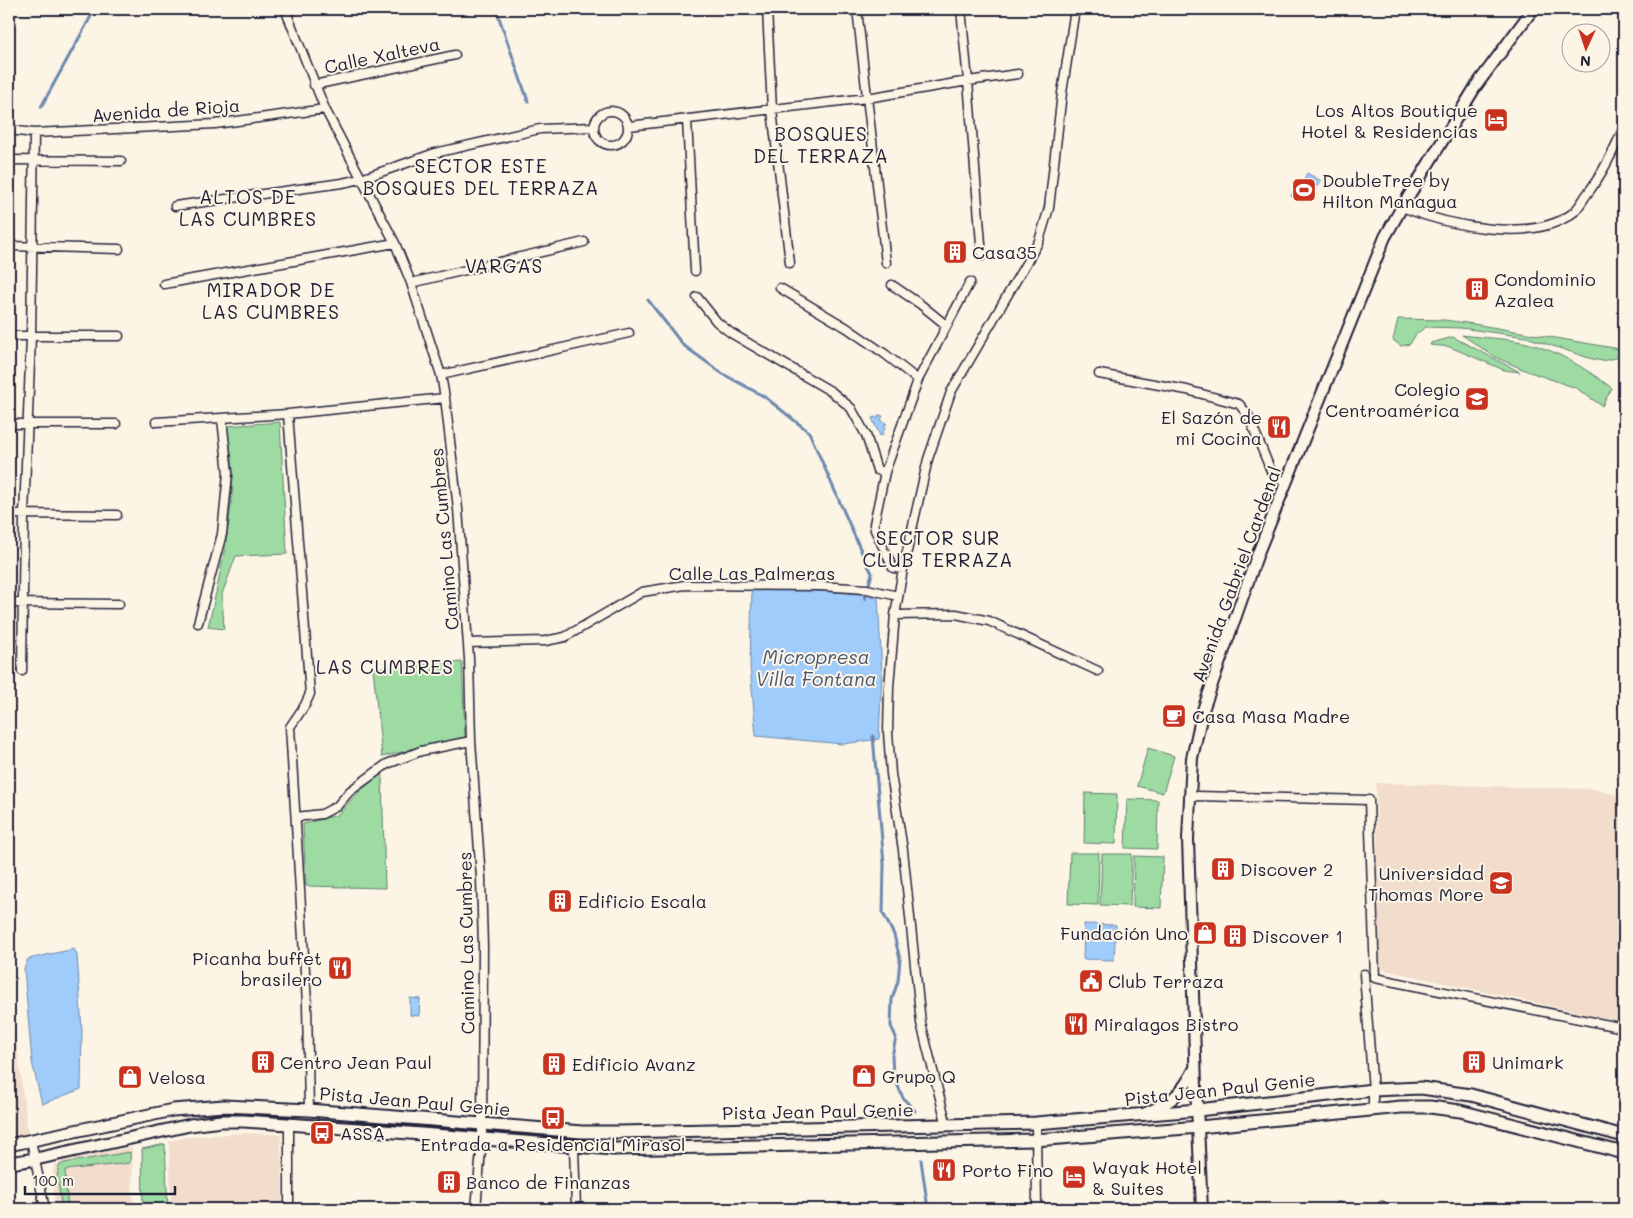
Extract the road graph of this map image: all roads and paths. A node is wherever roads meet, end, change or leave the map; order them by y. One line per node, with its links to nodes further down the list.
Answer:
1 (285, 9): 10 (street, Camino Las Cumbres)
2 (767, 9): 13 (street)
3 (857, 9): 11 (street)
4 (961, 9): 9 (street)
5 (1075, 9): 61 (street)
6 (1533, 9): 25 (street, Avenida Gabriel Cardenal)
7 (455, 55): 10 (street, Calle Xalteva)
8 (1018, 74): 9 (street)
9 (968, 81): 11 (street); 31 (street)
10 (314, 85): 12 (street, Camino Las Cumbres)
11 (868, 98): 13 (street); 33 (street)
12 (325, 109): 19 (street, Avenida de Rioja); 23 (street, Camino Las Cumbres)
13 (772, 110): 14 (street); 32 (street)
14 (687, 120): 15 (street); 34 (street)
15 (629, 126): 16 (street); 16 (street)
16 (594, 127): 23 (street)
17 (1624, 127): 25 (street)
18 (9, 130): 19 (street, Avenida de Rioja)
19 (34, 132): 21 (street)
20 (9, 160): 21 (street)
21 (34, 160): 22 (street); 29 (street)
22 (121, 161)
23 (361, 179): 24 (street); 27 (street, Camino Las Cumbres)
24 (175, 206)
25 (1402, 207): 57 (street, Avenida Gabriel Cardenal)
26 (584, 242): 36 (street)
27 (395, 243): 36 (street, Camino Las Cumbres); 37 (street)
28 (9, 246): 29 (street)
29 (32, 246): 30 (street); 45 (street)
30 (119, 249)
31 (982, 256)
32 (790, 263)
33 (886, 263)
34 (695, 271)
35 (970, 282): 41 (street)
36 (411, 283): 47 (street, Camino Las Cumbres)
37 (164, 284)
38 (892, 285): 41 (street)
39 (780, 288): 48 (street)
40 (697, 296): 56 (street)
41 (946, 325): 48 (street)
42 (629, 333): 47 (street)
43 (9, 336): 45 (street)
44 (119, 336): 45 (street)
45 (31, 337): 54 (street)
46 (1099, 374): 57 (street)
47 (441, 376): 49 (street, Camino Las Cumbres)
48 (918, 380): 56 (street)
49 (445, 398): 50 (street); 68 (street, Camino Las Cumbres)
50 (288, 414): 51 (street); 73 (street)
51 (222, 419): 52 (street); 67 (street)
52 (156, 422)
53 (9, 424): 54 (street)
54 (28, 424): 55 (street); 59 (street)
55 (116, 424)
56 (885, 472): 61 (street)
57 (1286, 483): 72 (street, Avenida Gabriel Cardenal)
58 (9, 514): 59 (street)
59 (24, 515): 60 (street); 64 (street)
60 (117, 515)
61 (903, 568): 62 (street)
62 (898, 596): 66 (street); 68 (street, Calle Las Palmeras)
63 (9, 603): 64 (street)
64 (24, 604): 65 (street); 69 (street)
65 (120, 604)
66 (895, 615): 70 (street); 86 (street)
67 (198, 623)
68 (468, 643): 71 (street, Camino Las Cumbres)
69 (22, 671)
70 (1098, 671)
71 (471, 741): 73 (street); 88 (street, Camino Las Cumbres)
72 (1189, 798): 75 (street); 76 (street, Avenida Gabriel Cardenal)
73 (296, 817): 80 (street)
74 (1364, 974): 77 (street)
75 (1624, 1028)
76 (1195, 1067): 81 (street, Avenida Gabriel Cardenal); 82 (street)
77 (1373, 1090): 79 (street); 81 (main road, Pista Jean Paul Genie); 89 (main road, Pista Jean Paul Genie)
78 (196, 1107): 80 (main road, Pista Jean Paul Genie); 85 (main road); 90 (main road, Pista Jean Paul Genie)
79 (1373, 1109): 87 (main road, Pista Jean Paul Genie); 96 (main road, Pista Jean Paul Genie)
80 (308, 1110): 83 (main road, Pista Jean Paul Genie)
81 (1198, 1110): 82 (main road, Pista Jean Paul Genie); 87 (street, Avenida Gabriel Cardenal)
82 (1142, 1114): 84 (main road, Pista Jean Paul Genie)
83 (367, 1115): 85 (main road); 88 (main road, Pista Jean Paul Genie)
84 (1036, 1123): 86 (main road, Pista Jean Paul Genie); 91 (street)
85 (289, 1124): 88 (main road, Pista Jean Paul Genie); 97 (main road, Pista Jean Paul Genie); 100 (street)
86 (947, 1126): 88 (main road, Pista Jean Paul Genie); 92 (main road); 93 (main road)
87 (1199, 1127): 91 (main road, Pista Jean Paul Genie); 104 (street, Avenida Gabriel Cardenal)
88 (482, 1131): 95 (main road, Pista Jean Paul Genie); 101 (street, Camino Las Cumbres)
89 (1624, 1136)
90 (31, 1140): 94 (main road, Pista Jean Paul Genie); 97 (street)
91 (1035, 1140): 92 (main road, Pista Jean Paul Genie); 103 (street)
92 (980, 1141): 93 (main road, Pista Jean Paul Genie)
93 (858, 1144): 95 (main road, Pista Jean Paul Genie)
94 (9, 1145)
95 (574, 1147): 102 (street)
96 (1624, 1153)
97 (36, 1159): 98 (main road, Pista Jean Paul Genie); 99 (street)
98 (9, 1163)
99 (45, 1209)
100 (288, 1209)
101 (476, 1209)
102 (576, 1209)
103 (1037, 1209)
104 (1202, 1209)

